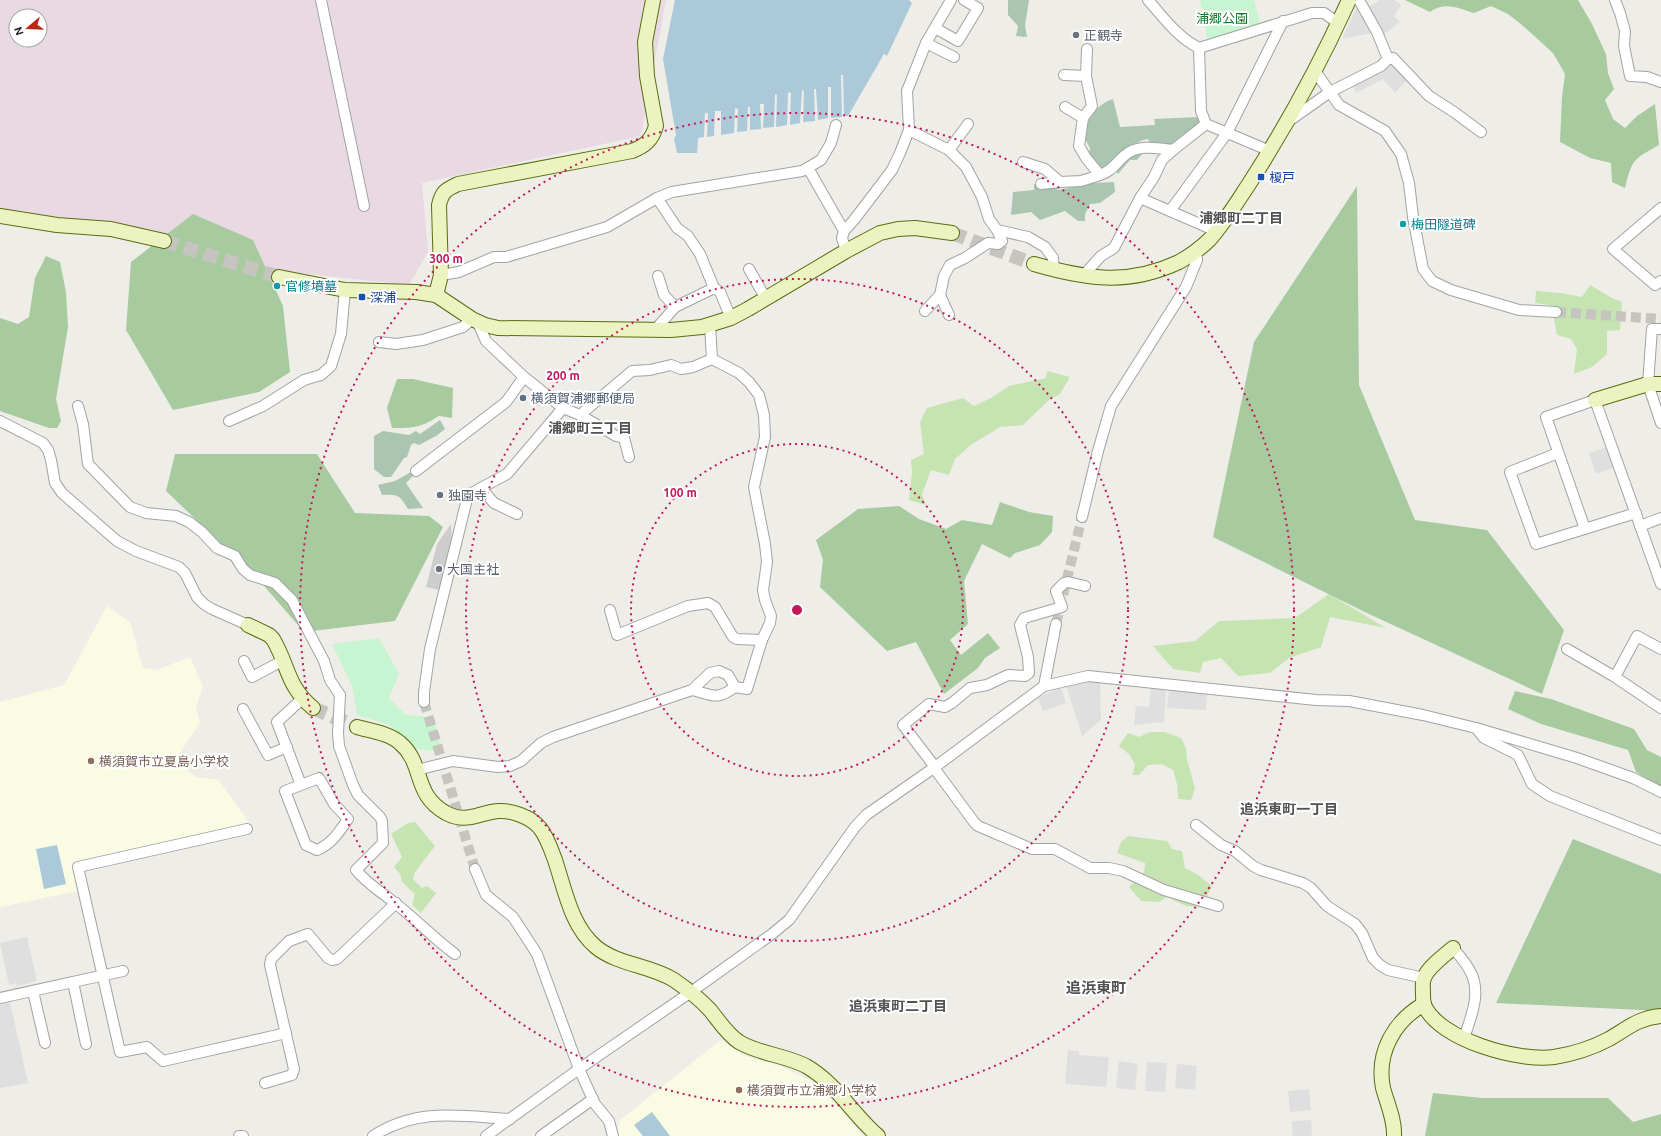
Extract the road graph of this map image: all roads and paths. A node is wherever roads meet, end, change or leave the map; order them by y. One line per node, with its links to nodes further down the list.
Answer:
1 (321, 0): 41 (street)
2 (653, 0): 55 (street)
3 (951, 0): 11 (street)
4 (964, 0): 11 (street)
5 (1148, 0): 13 (street)
6 (1349, 0): 10 (street)
7 (1359, 0): 16 (street)
8 (1615, 0): 20 (street)
9 (1283, 21): 10 (street); 13 (street); 30 (street)
10 (1338, 23): 17 (street)
11 (935, 28): 12 (street)
12 (926, 43): 15 (street); 28 (street)
13 (1199, 48): 27 (street)
14 (1087, 49): 19 (street)
15 (954, 57)
16 (1388, 59): 21 (street); 29 (street)
17 (1315, 71): 21 (street); 24 (street)
18 (1064, 75): 19 (street)
19 (1086, 76): 23 (street)
20 (1661, 82)
21 (1330, 92): 24 (street); 67 (street)
22 (1065, 108): 23 (street)
23 (1083, 118): 36 (street)
24 (1286, 123): 33 (street)
25 (836, 124): 35 (street)
26 (968, 124): 31 (street)
27 (1206, 124): 30 (street); 32 (street)
28 (909, 130): 31 (street); 46 (street)
29 (1481, 132)
30 (1227, 133): 33 (street); 43 (street)
31 (949, 150): 45 (street)
32 (1173, 150): 36 (street); 40 (street)
33 (1270, 151): 47 (street)
34 (1023, 162): 37 (street)
35 (808, 168): 39 (street); 46 (street)
36 (1100, 175): 37 (street)
37 (1060, 182): 38 (street)
38 (1041, 184)
39 (657, 198): 55 (street); 60 (street)
40 (1140, 198): 43 (street); 57 (street)
41 (364, 206)
42 (1661, 208): 59 (street)
43 (1170, 211): 47 (street)
44 (0, 216): 49 (street)
45 (997, 230): 54 (street); 63 (street)
46 (844, 231): 51 (street)
47 (1216, 232): 50 (street)
48 (952, 233): 51 (street)
49 (164, 241)
50 (1196, 250): 57 (street); 91 (street)
51 (846, 251): 64 (street)
52 (1034, 264): 54 (street)
53 (749, 269): 64 (street)
54 (1054, 270): 57 (street)
55 (441, 275): 62 (street)
56 (658, 276): 65 (street)
57 (1083, 276)
58 (279, 278): 61 (street)
59 (1661, 281)
60 (714, 288): 65 (street); 69 (street)
61 (345, 290): 62 (street); 83 (street)
62 (436, 295): 70 (street)
63 (940, 295): 66 (street); 68 (street)
64 (766, 299): 69 (street)
65 (675, 307): 73 (street)
66 (925, 311)
67 (1556, 312)
68 (949, 315)
69 (731, 318): 71 (street)
70 (474, 320): 73 (street); 74 (street); 76 (street)
71 (710, 325): 73 (street); 75 (street)
72 (1661, 329): 77 (street)
73 (655, 330)
74 (379, 342)
75 (712, 359): 81 (street); 100 (street)
76 (524, 377): 80 (street); 87 (street)
77 (1654, 384): 78 (street); 84 (street)
78 (1595, 400): 85 (street); 89 (street)
79 (78, 406): 124 (street)
80 (563, 408): 81 (street); 88 (street)
81 (580, 415): 86 (street)
82 (0, 421): 99 (street)
83 (229, 421)
84 (1661, 423)
85 (1558, 454): 94 (street); 94 (street)
86 (629, 457)
87 (416, 471)
88 (481, 488): 90 (street); 109 (street)
89 (1636, 513): 93 (street); 94 (street)
90 (517, 514)
91 (1082, 517)
92 (1661, 518): 93 (street)
93 (1640, 526): 95 (street)
94 (1585, 530)
95 (1661, 584)
96 (1085, 586): 116 (street)
97 (610, 610): 100 (street)
98 (1056, 624): 106 (street)
99 (248, 625): 104 (street)
100 (762, 640): 107 (street)
101 (1567, 649): 105 (street)
102 (1661, 649): 105 (street)
103 (244, 661): 104 (street)
104 (282, 661): 110 (street)
105 (1615, 676): 111 (street)
106 (1044, 686): 114 (street); 116 (street)
107 (735, 687): 108 (street); 108 (street)
108 (692, 690): 117 (street)
109 (424, 702)
110 (307, 704): 115 (street)
111 (1661, 708)
112 (243, 709): 115 (street)
113 (357, 727): 117 (street)
114 (1476, 728): 119 (street); 122 (street)
115 (287, 748): 118 (street)
116 (934, 767): 125 (street); 133 (street)
117 (417, 770): 133 (street)
118 (301, 785): 118 (street)
119 (1661, 792)
120 (1196, 825): 130 (street)
121 (247, 830): 129 (street)
122 (1661, 840)
123 (475, 869): 141 (street)
124 (396, 903): 127 (street); 137 (street)
125 (1218, 906)
126 (1453, 948): 130 (street); 138 (street)
127 (455, 954)
128 (123, 971): 129 (street)
129 (104, 975): 131 (street); 137 (street)
130 (1424, 978): 135 (street)
131 (73, 982): 132 (street); 140 (street)
132 (34, 991): 134 (street); 139 (street)
133 (691, 992): 141 (street); 151 (street)
134 (0, 998)
135 (1424, 1004): 138 (street); 152 (street)
136 (1661, 1016): 138 (street)
137 (286, 1033): 142 (street)
138 (1464, 1038)
139 (45, 1042)
140 (86, 1044)
141 (579, 1069): 143 (street); 144 (street)
142 (265, 1083)
143 (593, 1099): 149 (street); 150 (street)
144 (510, 1119): 147 (street); 148 (street)
145 (239, 1136): 146 (street)
146 (243, 1136)
147 (373, 1136)
148 (486, 1136)
149 (541, 1136)
150 (613, 1136)
151 (878, 1136)
152 (1394, 1136)

